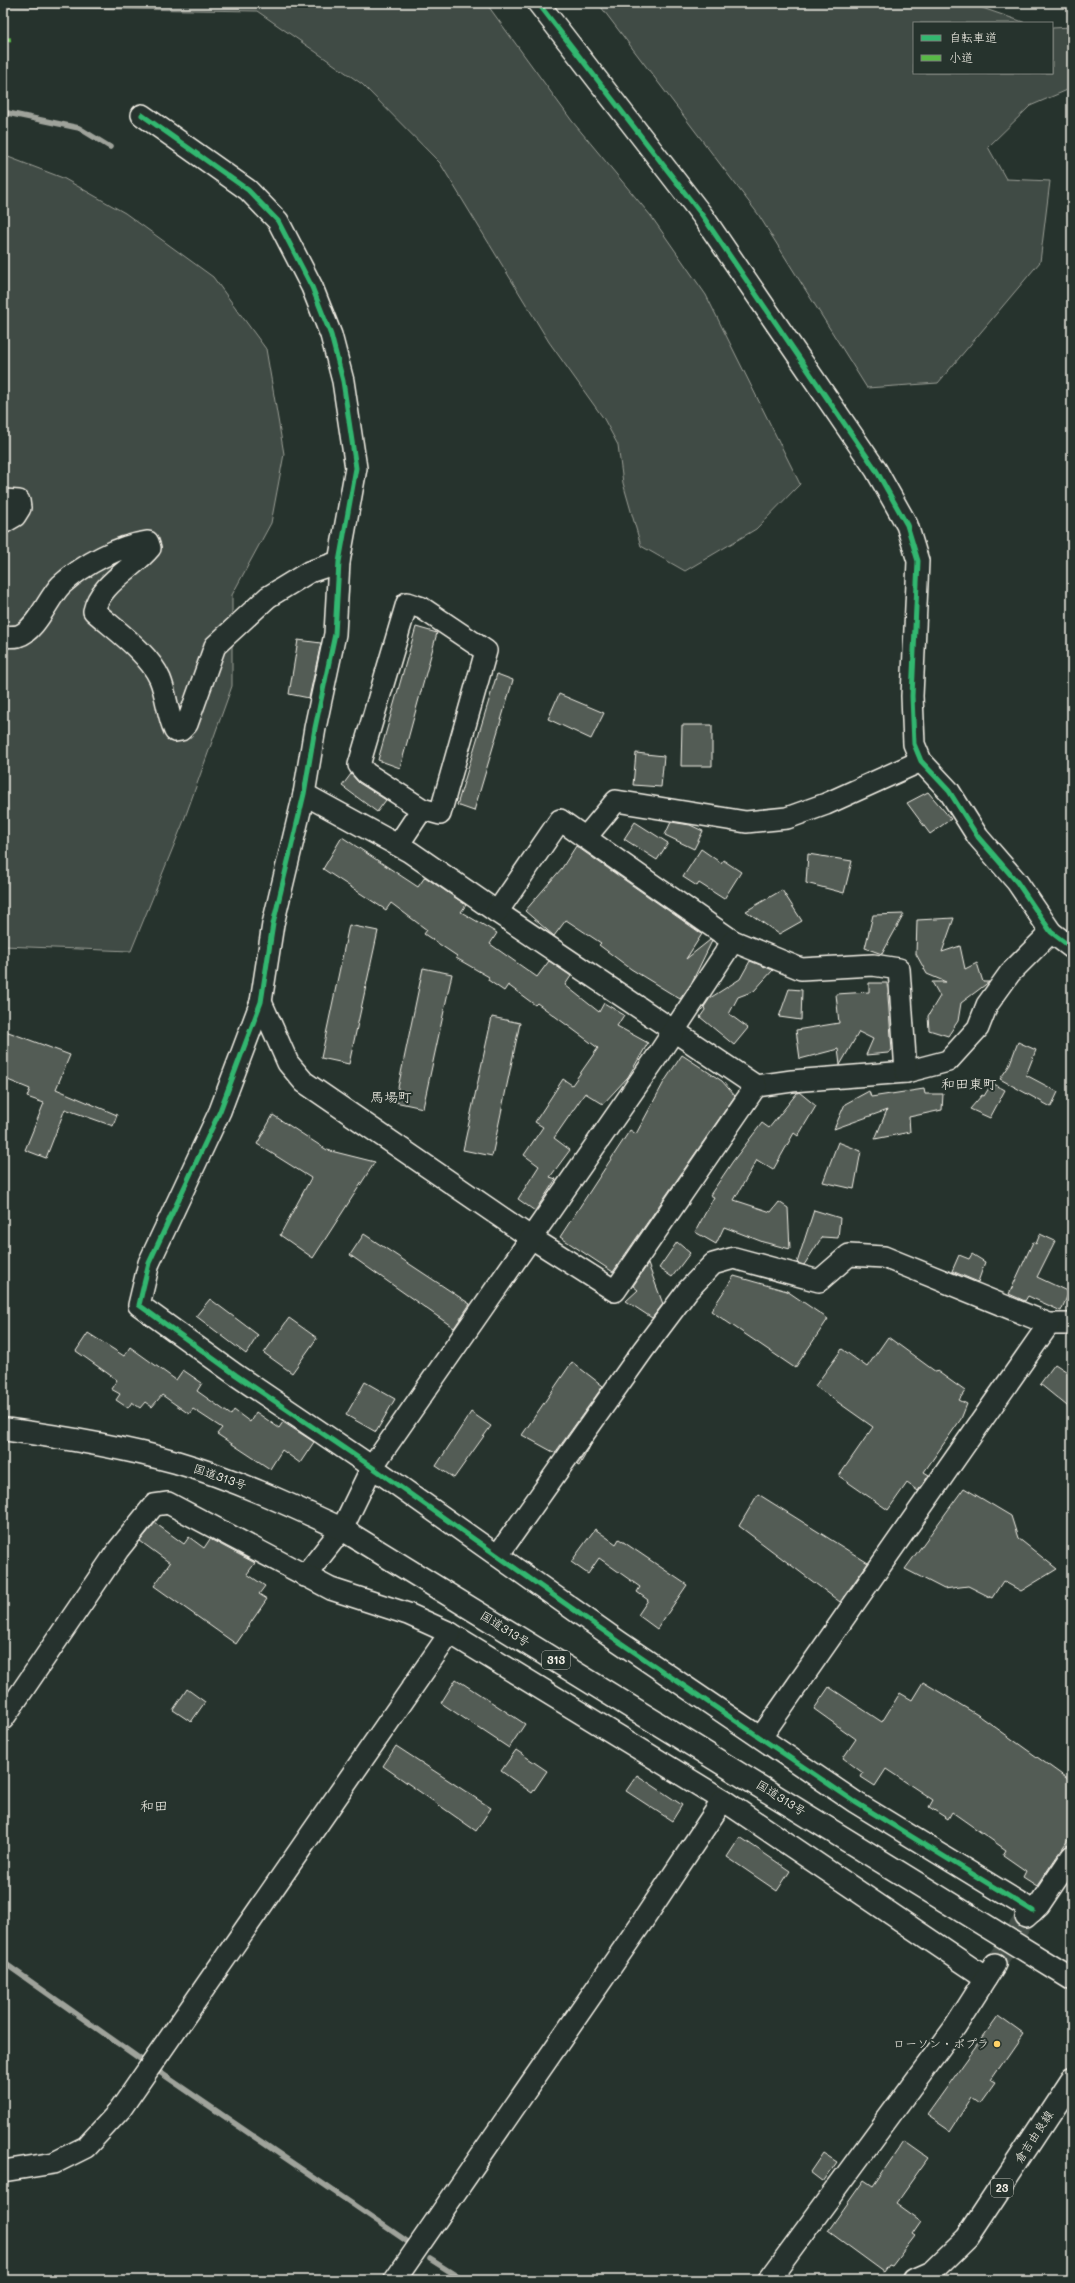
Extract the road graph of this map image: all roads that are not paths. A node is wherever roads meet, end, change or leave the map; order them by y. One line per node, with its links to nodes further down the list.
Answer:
1 (538, 3): 7 (street)
2 (142, 115): 5 (street)
3 (3, 500): 4 (street)
4 (3, 523)
5 (339, 562): 6 (street); 8 (street)
6 (3, 636)
7 (921, 761): 10 (street); 13 (street)
8 (304, 794): 11 (street); 16 (street)
9 (422, 809): 9 (street); 11 (street)
10 (586, 836): 12 (street); 14 (street)
11 (398, 845): 12 (street)
12 (497, 912): 17 (street)
13 (1051, 932): 15 (street); 18 (street)
14 (733, 941): 17 (street); 18 (street)
15 (1072, 948)
16 (261, 1002): 20 (street); 24 (street)
17 (674, 1031): 19 (street); 20 (street)
18 (906, 1072): 19 (street)
19 (756, 1086): 20 (street)
20 (530, 1237): 24 (street)
21 (1049, 1324): 22 (street); 26 (street); 30 (street)
22 (1072, 1324)
23 (3, 1429): 25 (main road, 国道313号 / 313)
24 (372, 1467): 25 (street); 26 (street)
25 (342, 1529): 27 (street); 33 (main road, 国道313号 / 313)
26 (498, 1555): 30 (street)
27 (305, 1576): 28 (street); 29 (street)
28 (450, 1633): 31 (street); 35 (street)
29 (3, 1718)
30 (761, 1738): 32 (street)
31 (723, 1800): 36 (street); 37 (street)
32 (1072, 1856)
33 (1072, 1980)
34 (1072, 2079): 38 (main road, 倉吉由良線 / 23)
35 (3, 2171)
36 (396, 2280)
37 (769, 2280)
38 (914, 2280)

